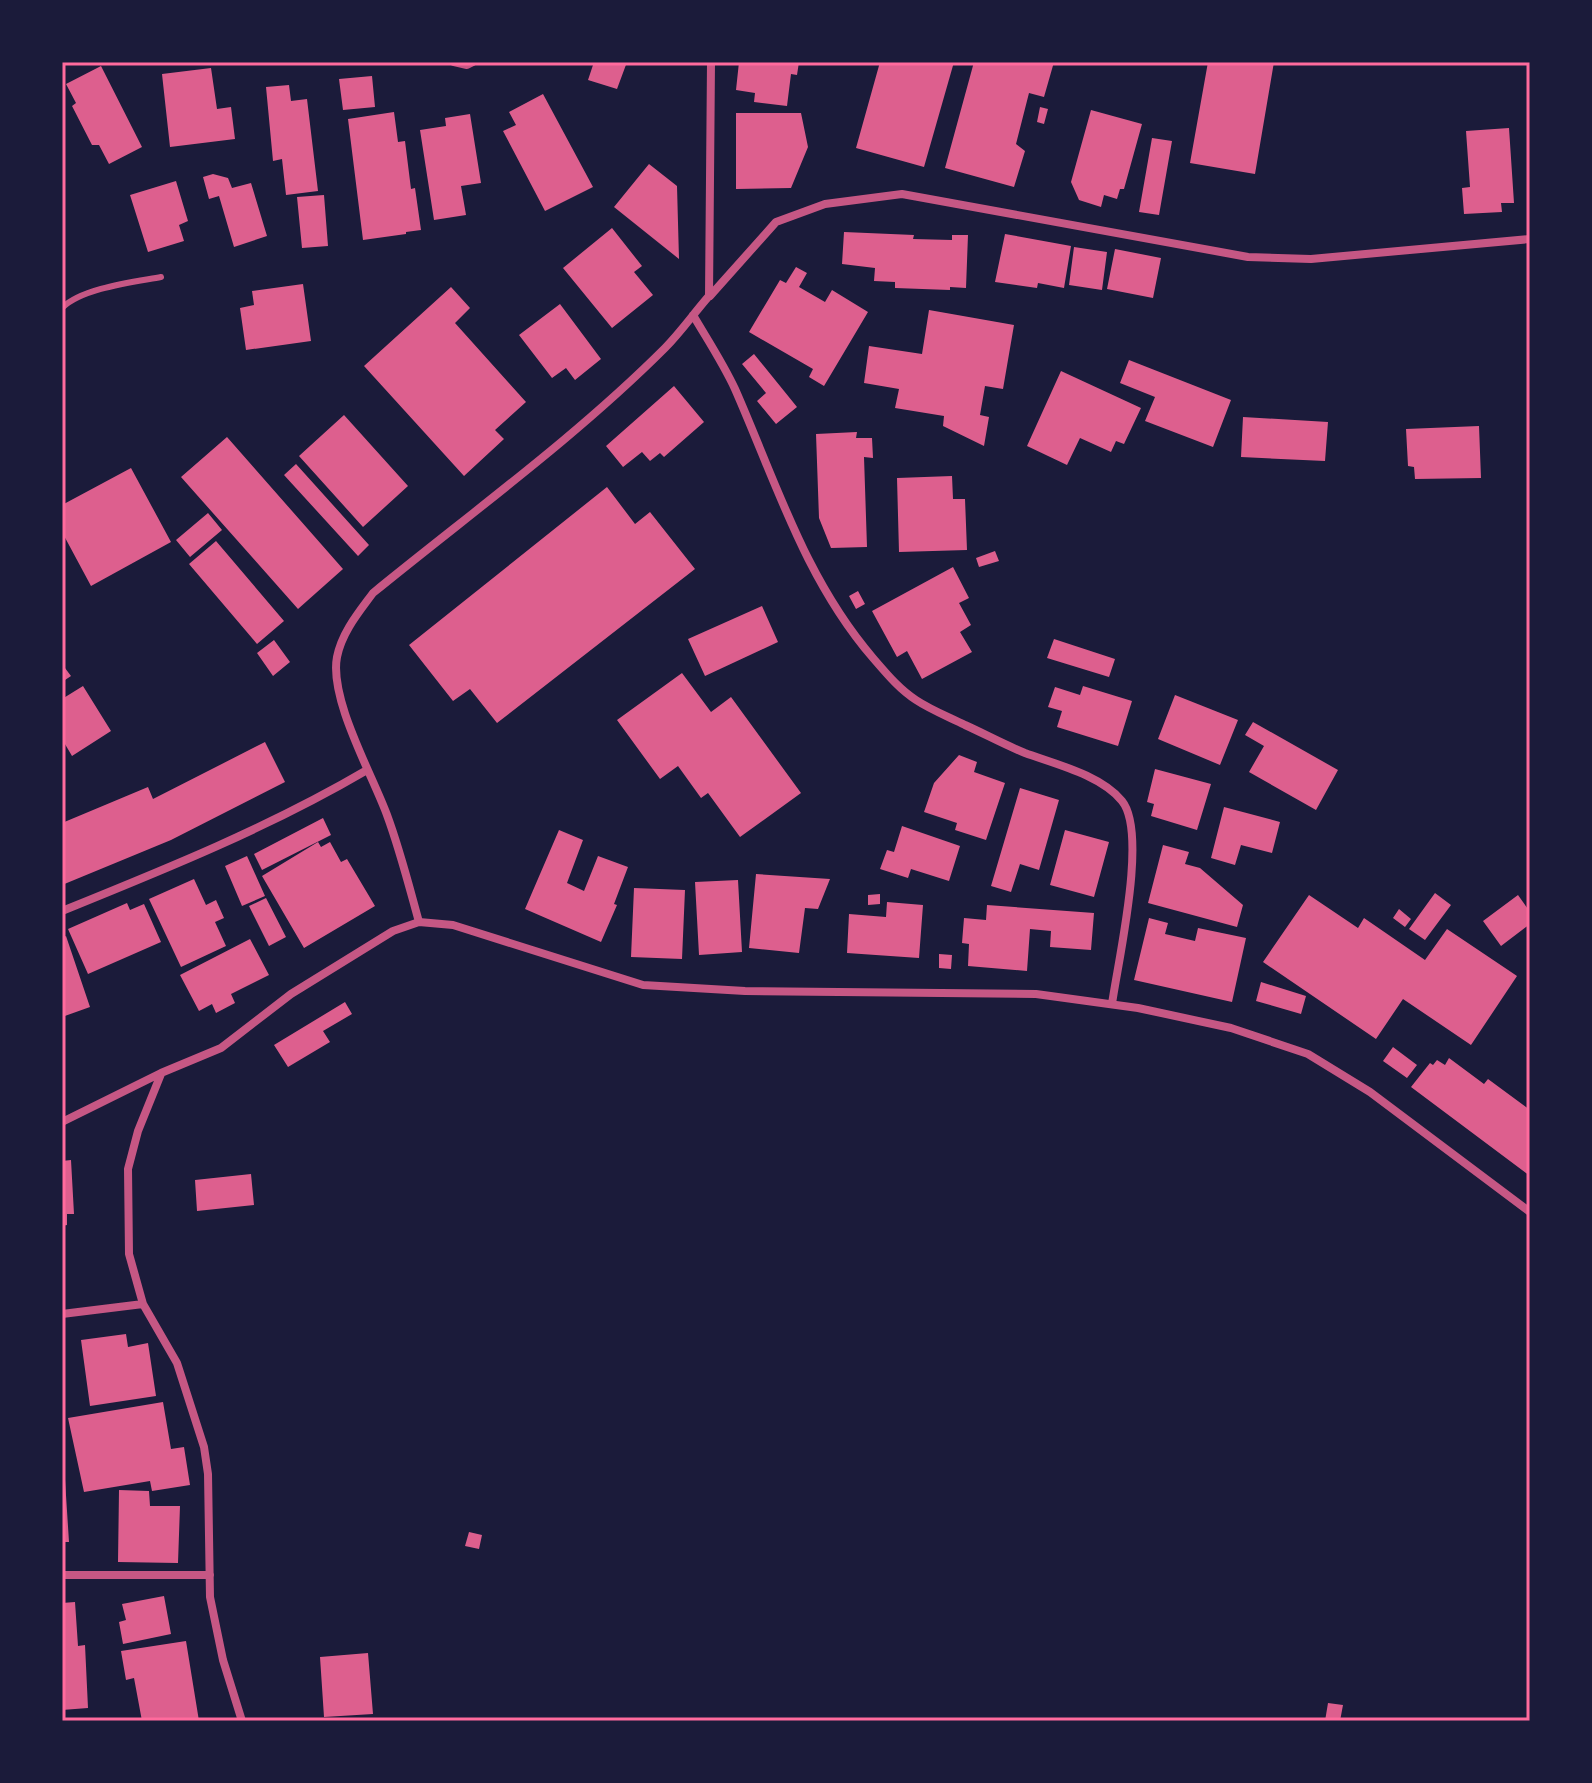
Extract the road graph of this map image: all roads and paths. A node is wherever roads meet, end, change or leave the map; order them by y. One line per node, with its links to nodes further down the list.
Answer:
1 (454, 62): 2 (street)
2 (473, 62)
3 (711, 62): 6 (street)
4 (1530, 239): 6 (street)
5 (161, 277): 7 (lane)
6 (709, 296): 8 (street)
7 (62, 308)
8 (693, 315): 9 (street); 12 (street)
9 (367, 770): 10 (street); 11 (street)
10 (62, 911)
11 (419, 922): 12 (street); 13 (street)
12 (1112, 1004): 15 (street)
13 (161, 1073): 14 (street); 16 (street)
14 (62, 1122)
15 (1530, 1212)
16 (143, 1304): 17 (street); 19 (street)
17 (62, 1314)
18 (62, 1575): 19 (street)
19 (210, 1575): 20 (street)
20 (242, 1721)

